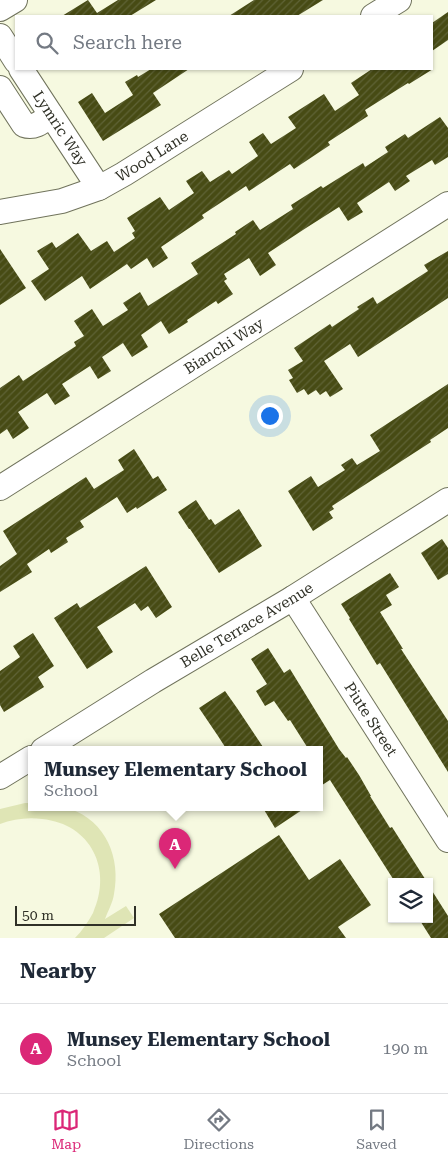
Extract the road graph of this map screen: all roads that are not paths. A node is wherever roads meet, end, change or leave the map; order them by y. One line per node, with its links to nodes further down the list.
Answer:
1 (15, 0): 3 (street)
2 (399, 0): 4 (street)
3 (0, 9)
4 (375, 15)
5 (0, 36): 6 (street)
6 (15, 59)
7 (22, 70): 10 (street, Lymric Way)
8 (289, 70): 11 (street, Wood Lane)
9 (0, 88): 10 (street)
10 (52, 115): 11 (street, Lymric Way)
11 (99, 188): 13 (street, Wood Lane)
12 (448, 204): 14 (street, Bianchi Way)
13 (0, 212)
14 (0, 488)
15 (448, 500): 16 (street, Belle Terrace Avenue)
16 (293, 598): 17 (street, Belle Terrace Avenue); 20 (street, Piute Street)
17 (49, 746)
18 (28, 760): 19 (street)
19 (0, 777)
20 (448, 840)

